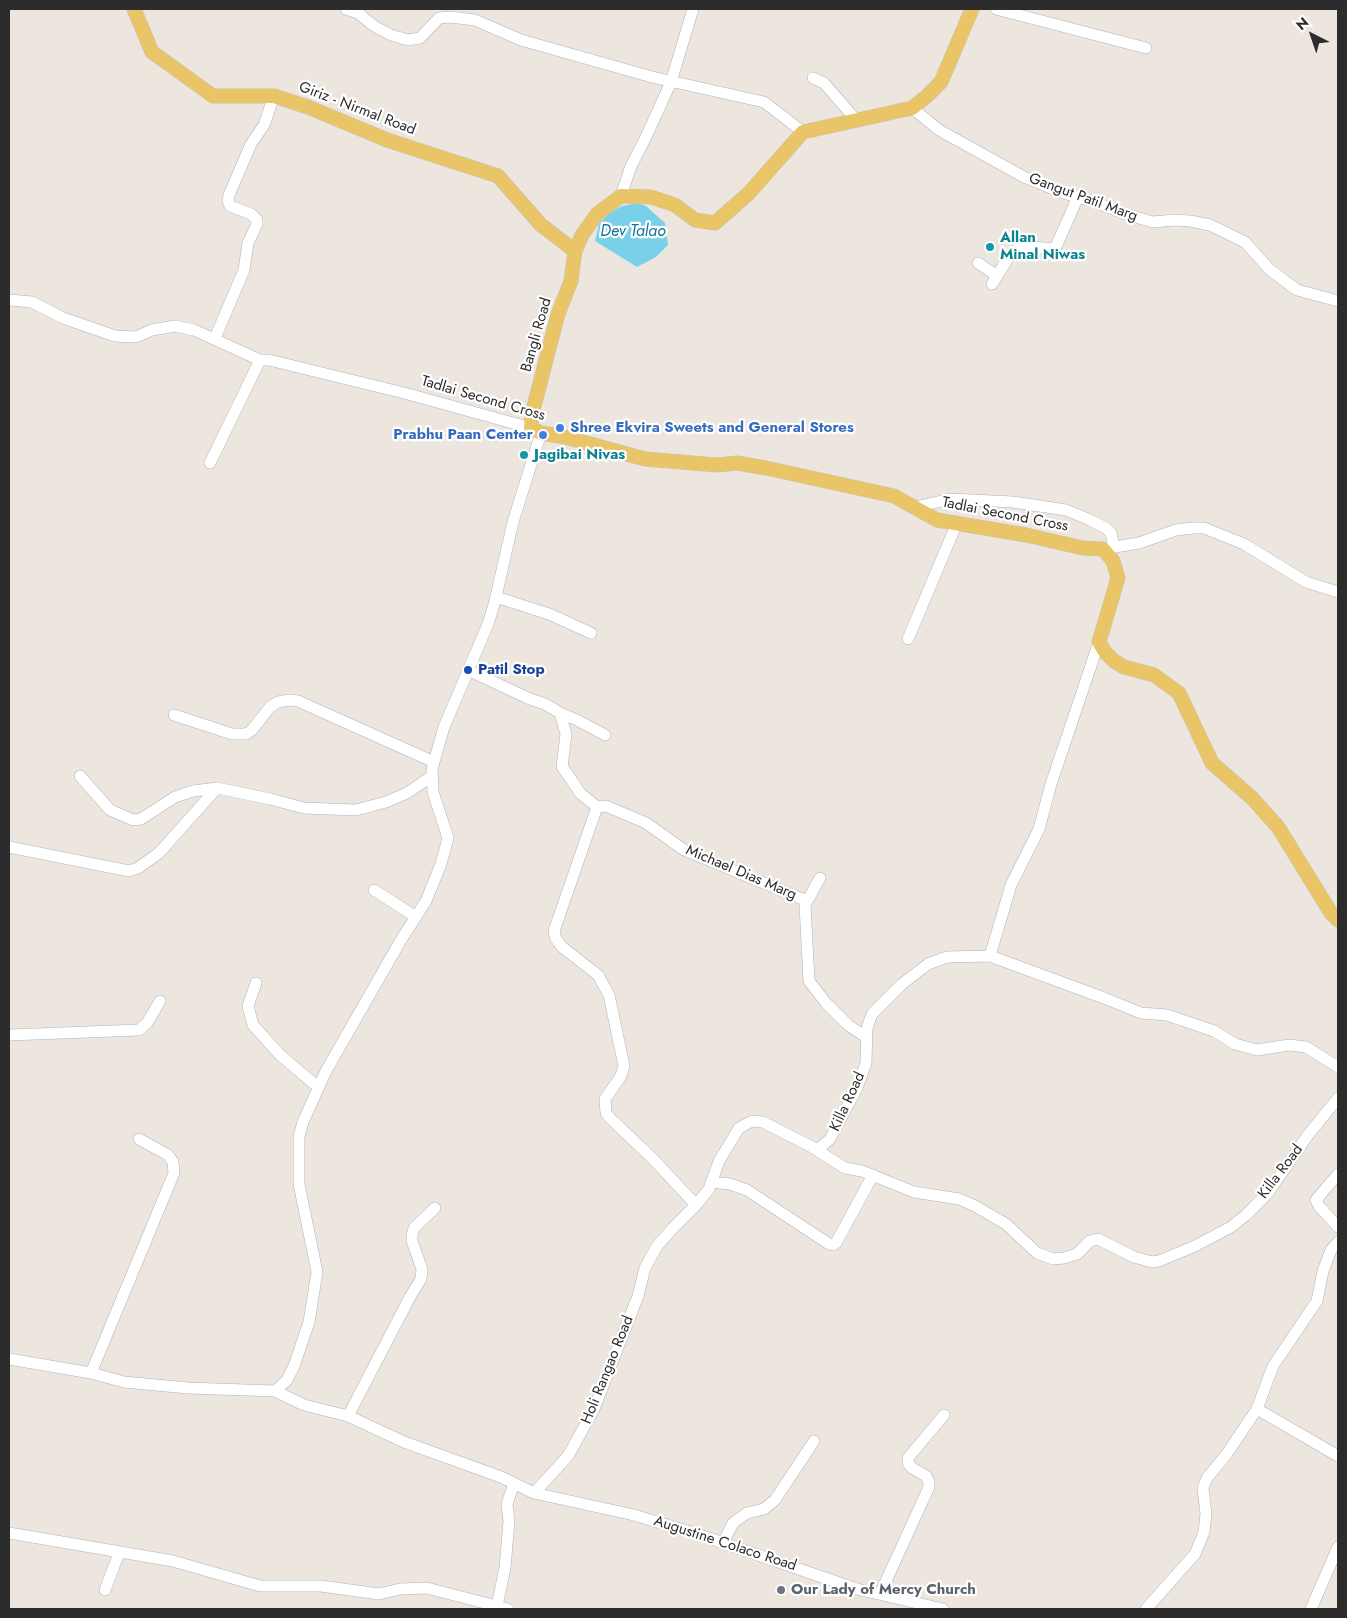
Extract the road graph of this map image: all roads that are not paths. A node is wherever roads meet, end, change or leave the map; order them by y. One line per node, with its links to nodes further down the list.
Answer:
1 (134, 9): 9 (main road, Giriz - Nirmal Road)
2 (346, 9): 8 (street)
3 (693, 9): 8 (street)
4 (972, 9): 10 (main road)
5 (996, 9): 6 (street)
6 (1146, 48)
7 (813, 78): 11 (street)
8 (671, 82): 12 (street); 13 (street)
9 (274, 96): 15 (main road, Giriz - Nirmal Road); 19 (street)
10 (912, 108): 11 (main road); 14 (street, Gangut Patil Marg)
11 (857, 120): 12 (main road)
12 (803, 132): 13 (main road)
13 (620, 196): 15 (main road, Bangli Road)
14 (1078, 197): 16 (street); 18 (street, Gangut Patil Marg)
15 (576, 251): 21 (main road, Bangli Road)
16 (978, 263)
17 (9, 300): 19 (street, Tadlai Second Cross)
18 (1338, 300)
19 (215, 338): 20 (street, Tadlai Second Cross)
20 (260, 360): 21 (street, Tadlai Second Cross); 22 (street)
21 (536, 430): 23 (main road, Tadlai Second Cross); 27 (street)
22 (210, 462)
23 (915, 507): 24 (main road, Tadlai Second Cross); 25 (street)
24 (957, 523): 25 (main road, Tadlai Second Cross); 29 (street)
25 (1108, 548): 26 (street, Tadlai Second Cross); 30 (main road)
26 (1338, 592)
27 (496, 597): 28 (street); 31 (street)
28 (591, 633)
29 (908, 639)
30 (1099, 642): 45 (main road); 46 (street)
31 (468, 670): 32 (street); 35 (street)
32 (560, 713): 34 (street); 39 (street, Michael Dias Marg)
33 (174, 715): 35 (street)
34 (605, 735)
35 (434, 762): 37 (street)
36 (80, 776): 38 (street)
37 (432, 776): 38 (street); 44 (street)
38 (217, 788): 40 (street)
39 (597, 807): 43 (street, Michael Dias Marg); 59 (street)
40 (9, 847)
41 (820, 878): 43 (street)
42 (374, 890): 44 (street)
43 (807, 901): 50 (street)
44 (416, 917): 52 (street)
45 (1338, 920)
46 (990, 956): 50 (street, Killa Road); 51 (street, Killa Road)
47 (256, 983): 52 (street)
48 (160, 1001): 49 (street)
49 (9, 1035)
50 (866, 1037): 55 (street, Killa Road)
51 (1338, 1067)
52 (318, 1087): 65 (street)
53 (1338, 1098): 57 (street, Killa Road)
54 (139, 1139): 64 (street)
55 (815, 1149): 57 (street, Killa Road); 58 (street, Holi Rangao Road)
56 (1338, 1174): 61 (street)
57 (873, 1175): 58 (street)
58 (712, 1182): 59 (street, Holi Rangao Road)
59 (696, 1206): 72 (street, Holi Rangao Road)
60 (435, 1208): 68 (street)
61 (1338, 1227)
62 (1338, 1242): 66 (street)
63 (9, 1359): 64 (street)
64 (91, 1373): 65 (street)
65 (275, 1391): 68 (street)
66 (1257, 1409): 70 (street); 82 (street)
67 (944, 1415): 78 (street)
68 (348, 1416): 71 (street)
69 (814, 1442): 74 (street)
70 (1338, 1456)
71 (514, 1483): 72 (street); 79 (street)
72 (534, 1493): 74 (street, Augustine Colaco Road)
73 (10, 1536): 76 (street)
74 (724, 1543): 78 (street, Augustine Colaco Road)
75 (1338, 1547): 83 (street)
76 (119, 1553): 77 (street); 79 (street)
77 (105, 1590)
78 (880, 1594): 81 (street, Augustine Colaco Road)
79 (497, 1606): 80 (street)
80 (508, 1609)
81 (943, 1609)
82 (1146, 1609)
83 (1311, 1609)

